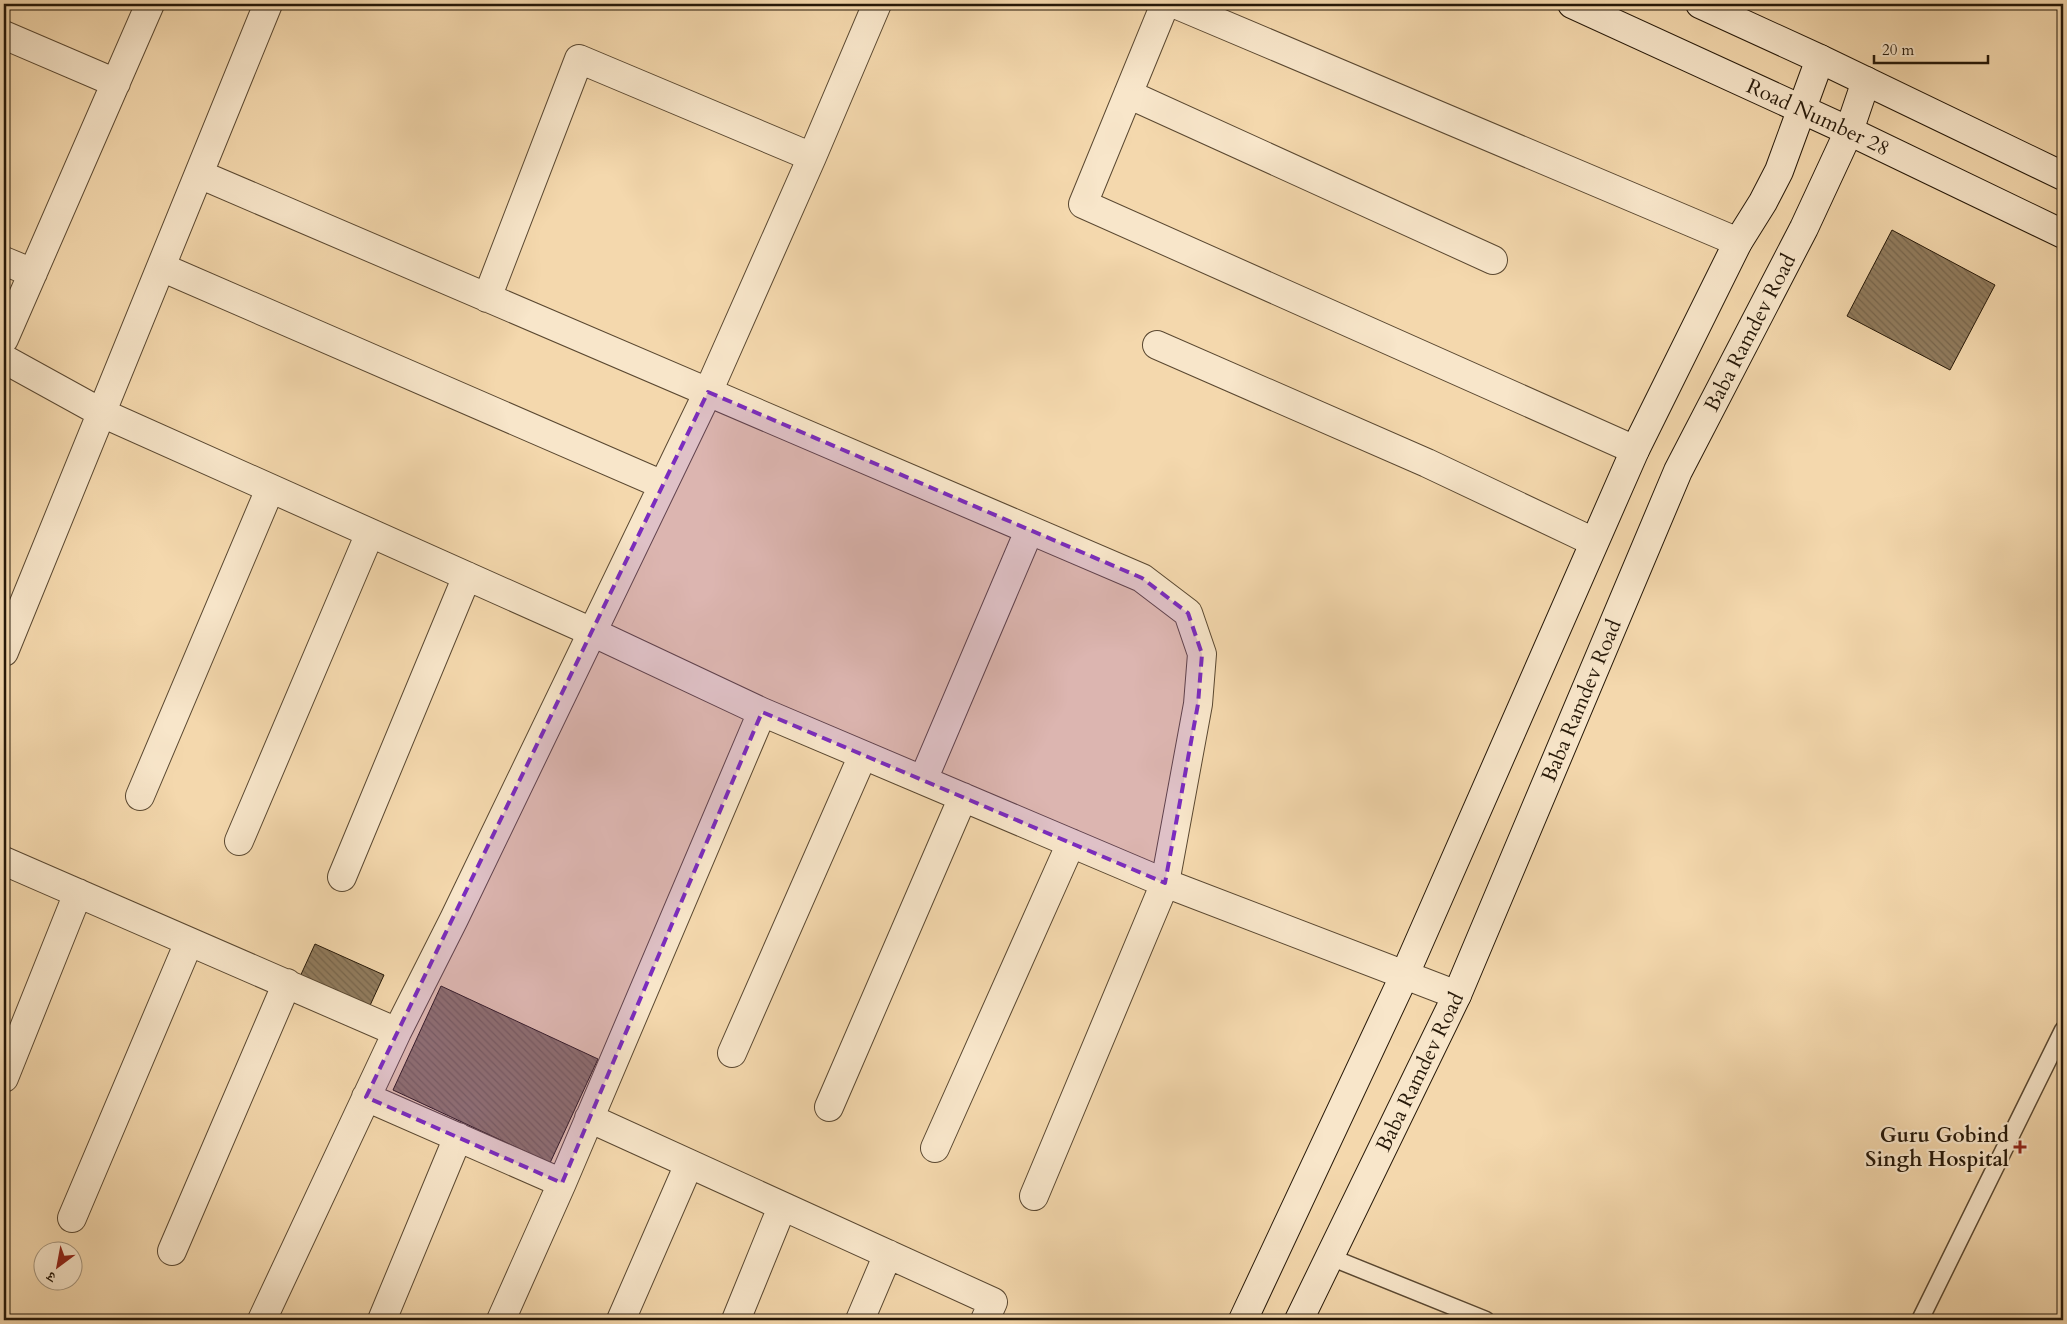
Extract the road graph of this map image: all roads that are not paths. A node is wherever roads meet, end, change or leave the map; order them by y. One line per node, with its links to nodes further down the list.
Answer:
1 (150, 4): 11 (street)
2 (268, 4): 16 (street)
3 (877, 4): 15 (street)
4 (1165, 4): 12 (street)
5 (1175, 4): 19 (street)
6 (1572, 4): 13 (street, Road Number 28)
7 (1700, 4): 9 (street)
8 (4, 35): 11 (street)
9 (1820, 59): 10 (street); 13 (street)
10 (1866, 81): 14 (street, Baba Ramdev Road); 17 (street)
11 (116, 83): 23 (street)
12 (1128, 94): 20 (street); 30 (street)
13 (1803, 110): 14 (street, Road Number 28); 19 (street)
14 (1849, 132): 18 (street, Road Number 28); 53 (street, Baba Ramdev Road)
15 (812, 157): 24 (street); 28 (street)
16 (199, 174): 22 (street); 24 (street)
17 (2063, 176)
18 (2063, 234)
19 (1738, 242): 30 (street)
20 (1493, 260)
21 (4, 261): 23 (street)
22 (161, 267): 29 (street); 31 (street)
23 (33, 273): 25 (street)
24 (487, 298): 28 (street)
25 (4, 339)
26 (1157, 345): 35 (street)
27 (4, 359): 29 (street)
28 (708, 392): 31 (street); 33 (street)
29 (102, 414): 32 (street); 38 (street)
30 (1635, 450): 35 (street)
31 (663, 485): 37 (street)
32 (270, 489): 34 (street); 42 (street)
33 (1029, 531): 41 (street); 48 (street)
34 (370, 533): 36 (street); 44 (street)
35 (1594, 542): 51 (street)
36 (466, 576): 37 (street); 47 (street)
37 (592, 632): 39 (street); 55 (street)
38 (4, 652)
39 (762, 712): 40 (street); 60 (street)
40 (863, 755): 41 (street); 56 (street)
41 (923, 780): 43 (street)
42 (140, 796)
43 (963, 797): 45 (street); 59 (street)
44 (239, 841)
45 (1070, 843): 48 (street); 62 (street)
46 (4, 862): 49 (street)
47 (342, 877)
48 (1166, 883): 51 (street); 65 (street)
49 (78, 894): 50 (street); 57 (street)
50 (189, 942): 52 (street); 67 (street)
51 (1406, 974): 53 (street); 78 (street)
52 (286, 983): 55 (street); 68 (street)
53 (1457, 995): 70 (street, Baba Ramdev Road)
54 (2063, 1030): 81 (lane)
55 (397, 1032): 58 (street)
56 (732, 1053)
57 (4, 1078)
58 (366, 1096): 61 (street); 71 (street)
59 (829, 1107)
60 (589, 1118): 63 (street); 64 (street)
61 (458, 1137): 64 (street); 72 (street)
62 (935, 1148)
63 (688, 1164): 66 (street); 74 (street)
64 (562, 1183): 73 (street)
65 (1034, 1196)
66 (782, 1206): 69 (street); 75 (street)
67 (72, 1218)
68 (172, 1251)
69 (888, 1254): 76 (street); 77 (street)
70 (1330, 1257): 79 (street, Baba Ramdev Road); 80 (lane)
71 (262, 1320)
72 (382, 1320)
73 (501, 1320)
74 (621, 1320)
75 (736, 1320)
76 (860, 1320)
77 (985, 1320)
78 (1243, 1320)
79 (1299, 1320)
80 (1486, 1320)
81 (1920, 1320)

